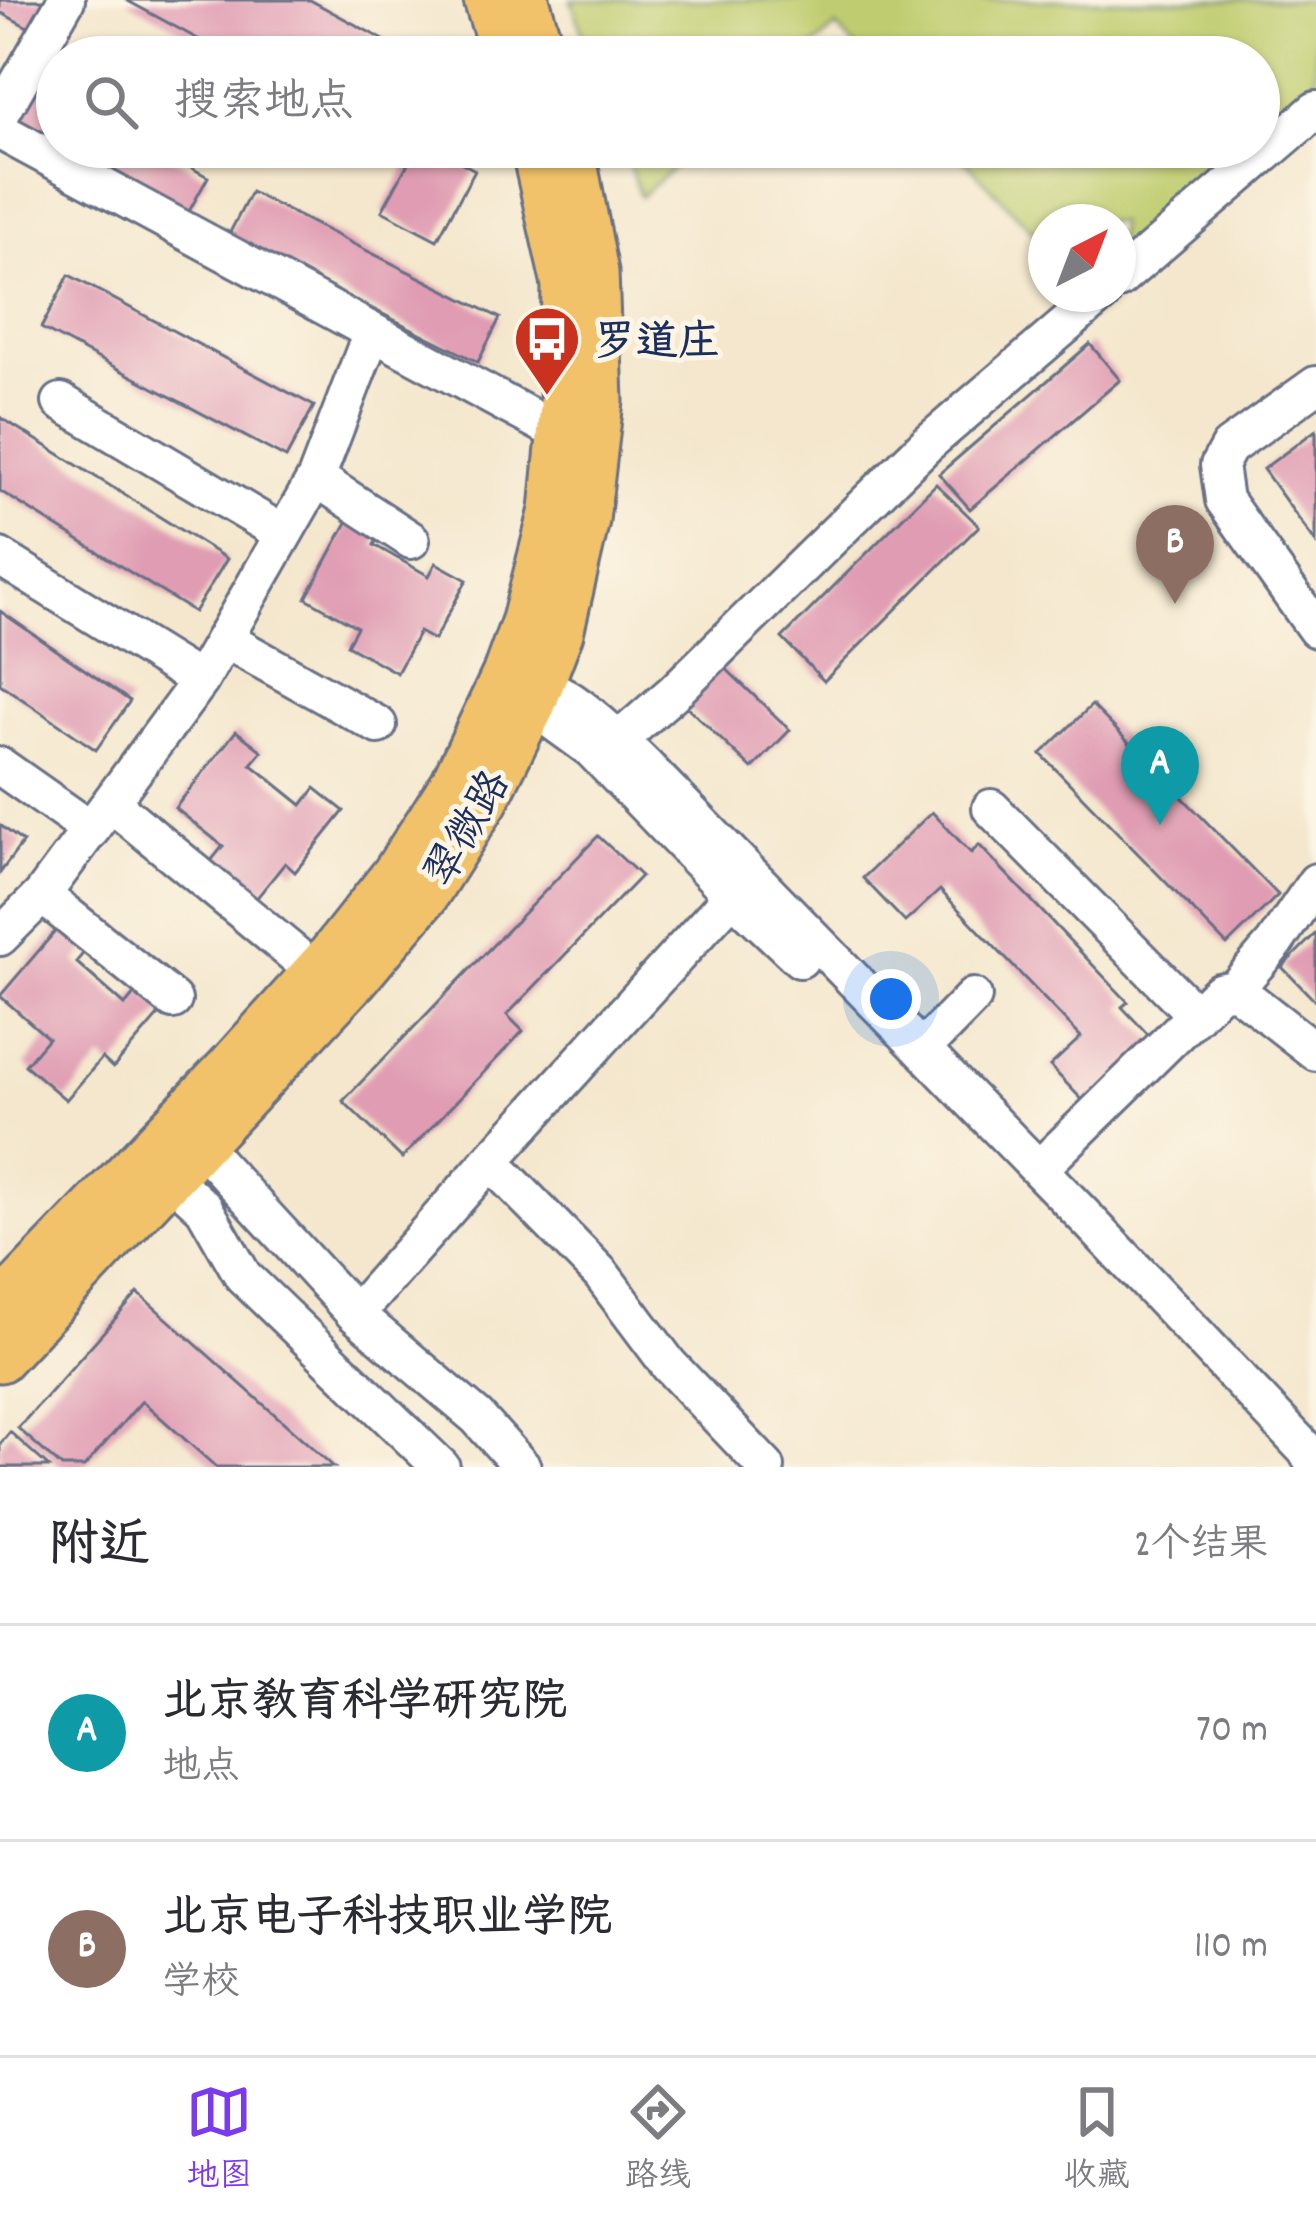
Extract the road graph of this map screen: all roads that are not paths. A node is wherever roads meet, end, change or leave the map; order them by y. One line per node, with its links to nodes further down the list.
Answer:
1 (66, 0): 4 (street)
2 (488, 0): 5 (main road)
3 (526, 0): 6 (main road)
4 (45, 36)
5 (499, 36)
6 (537, 36)
7 (36, 52): 9 (street)
8 (1316, 110): 11 (street)
9 (0, 115)
10 (0, 131): 12 (street)
11 (1280, 141)
12 (36, 150)
13 (68, 168): 19 (street)
14 (539, 168): 22 (main road, 翠微路)
15 (575, 168): 30 (main road, 翠微路)
16 (1248, 168): 17 (street)
17 (1136, 265)
18 (1081, 312): 32 (street)
19 (372, 332): 22 (street); 23 (street)
20 (1316, 385): 27 (street)
21 (61, 402): 24 (street)
22 (560, 433): 30 (main road, 翠微路)
23 (316, 478): 24 (street); 25 (street)
24 (284, 534): 28 (street)
25 (410, 540)
26 (0, 557): 29 (street)
27 (1316, 629)
28 (224, 639): 29 (street); 31 (street)
29 (200, 681): 35 (street)
30 (526, 688): 32 (street); 37 (street); 40 (main road, 翠微路); 47 (main road, 翠微路)
31 (378, 724)
32 (619, 740): 37 (street)
33 (0, 766): 35 (street)
34 (991, 808): 44 (street)
35 (101, 817): 38 (street); 40 (street)
36 (1316, 882): 41 (street)
37 (741, 884): 45 (street); 48 (street); 56 (street)
38 (42, 895): 39 (street); 43 (street)
39 (0, 937)
40 (316, 972): 50 (main road, 翠微路)
41 (1235, 989): 44 (street); 46 (street)
42 (973, 997): 45 (street)
43 (173, 1000)
44 (1196, 1015): 49 (street)
45 (922, 1049): 49 (street)
46 (1316, 1052)
47 (185, 1161): 51 (street); 52 (main road, 翠微路); 53 (street)
48 (490, 1161): 51 (street); 55 (street)
49 (1039, 1169): 57 (street)
50 (0, 1306)
51 (356, 1314): 54 (street)
52 (0, 1359)
53 (441, 1467)
54 (522, 1467)
55 (766, 1467)
56 (1293, 1467)
57 (1316, 1467)

